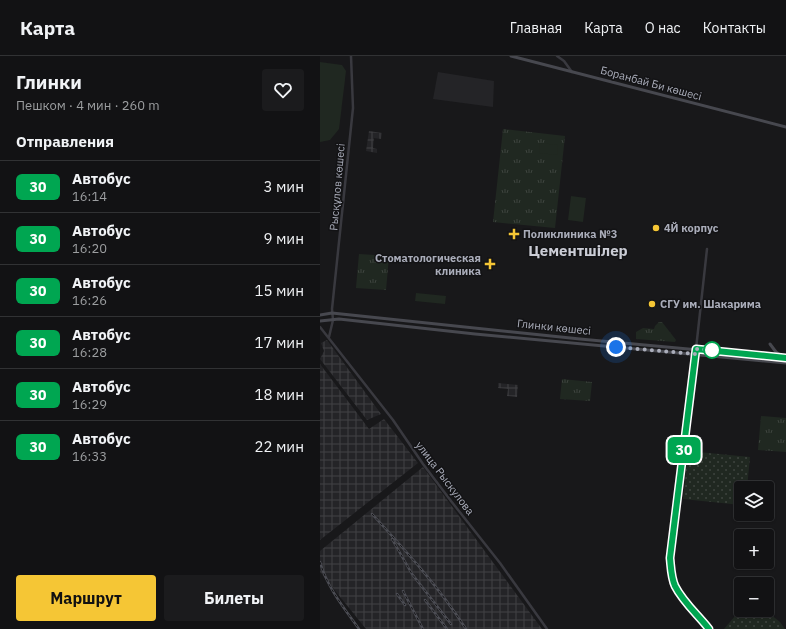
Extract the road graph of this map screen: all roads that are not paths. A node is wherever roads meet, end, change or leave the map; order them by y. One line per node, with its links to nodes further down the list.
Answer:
1 (351, 56): 7 (street, Рысқұлов көшесі)
2 (511, 56): 4 (main road, Боранбай Би көшесі)
3 (557, 56): 4 (street)
4 (572, 72): 5 (main road, Боранбай Би көшесі)
5 (786, 128)
6 (706, 249): 14 (street)
7 (332, 313): 8 (main road, Глинки көшесі); 9 (street, Рысқұлов көшесі); 14 (main road, Глинки көшесі)
8 (320, 315)
9 (332, 320): 10 (main road, Глинки көшесі); 12 (street); 15 (main road, Глинки көшесі)
10 (320, 321)
11 (320, 327): 12 (street, улица Рыскулова)
12 (329, 337): 18 (street, улица Рыскулова)
13 (770, 344): 16 (main road)
14 (696, 349): 15 (street); 16 (main road, Глинки көшесі)
15 (696, 354): 17 (main road, Глинки көшесі); 19 (street)
16 (785, 358)
17 (786, 363)
18 (547, 629)
19 (709, 629)

